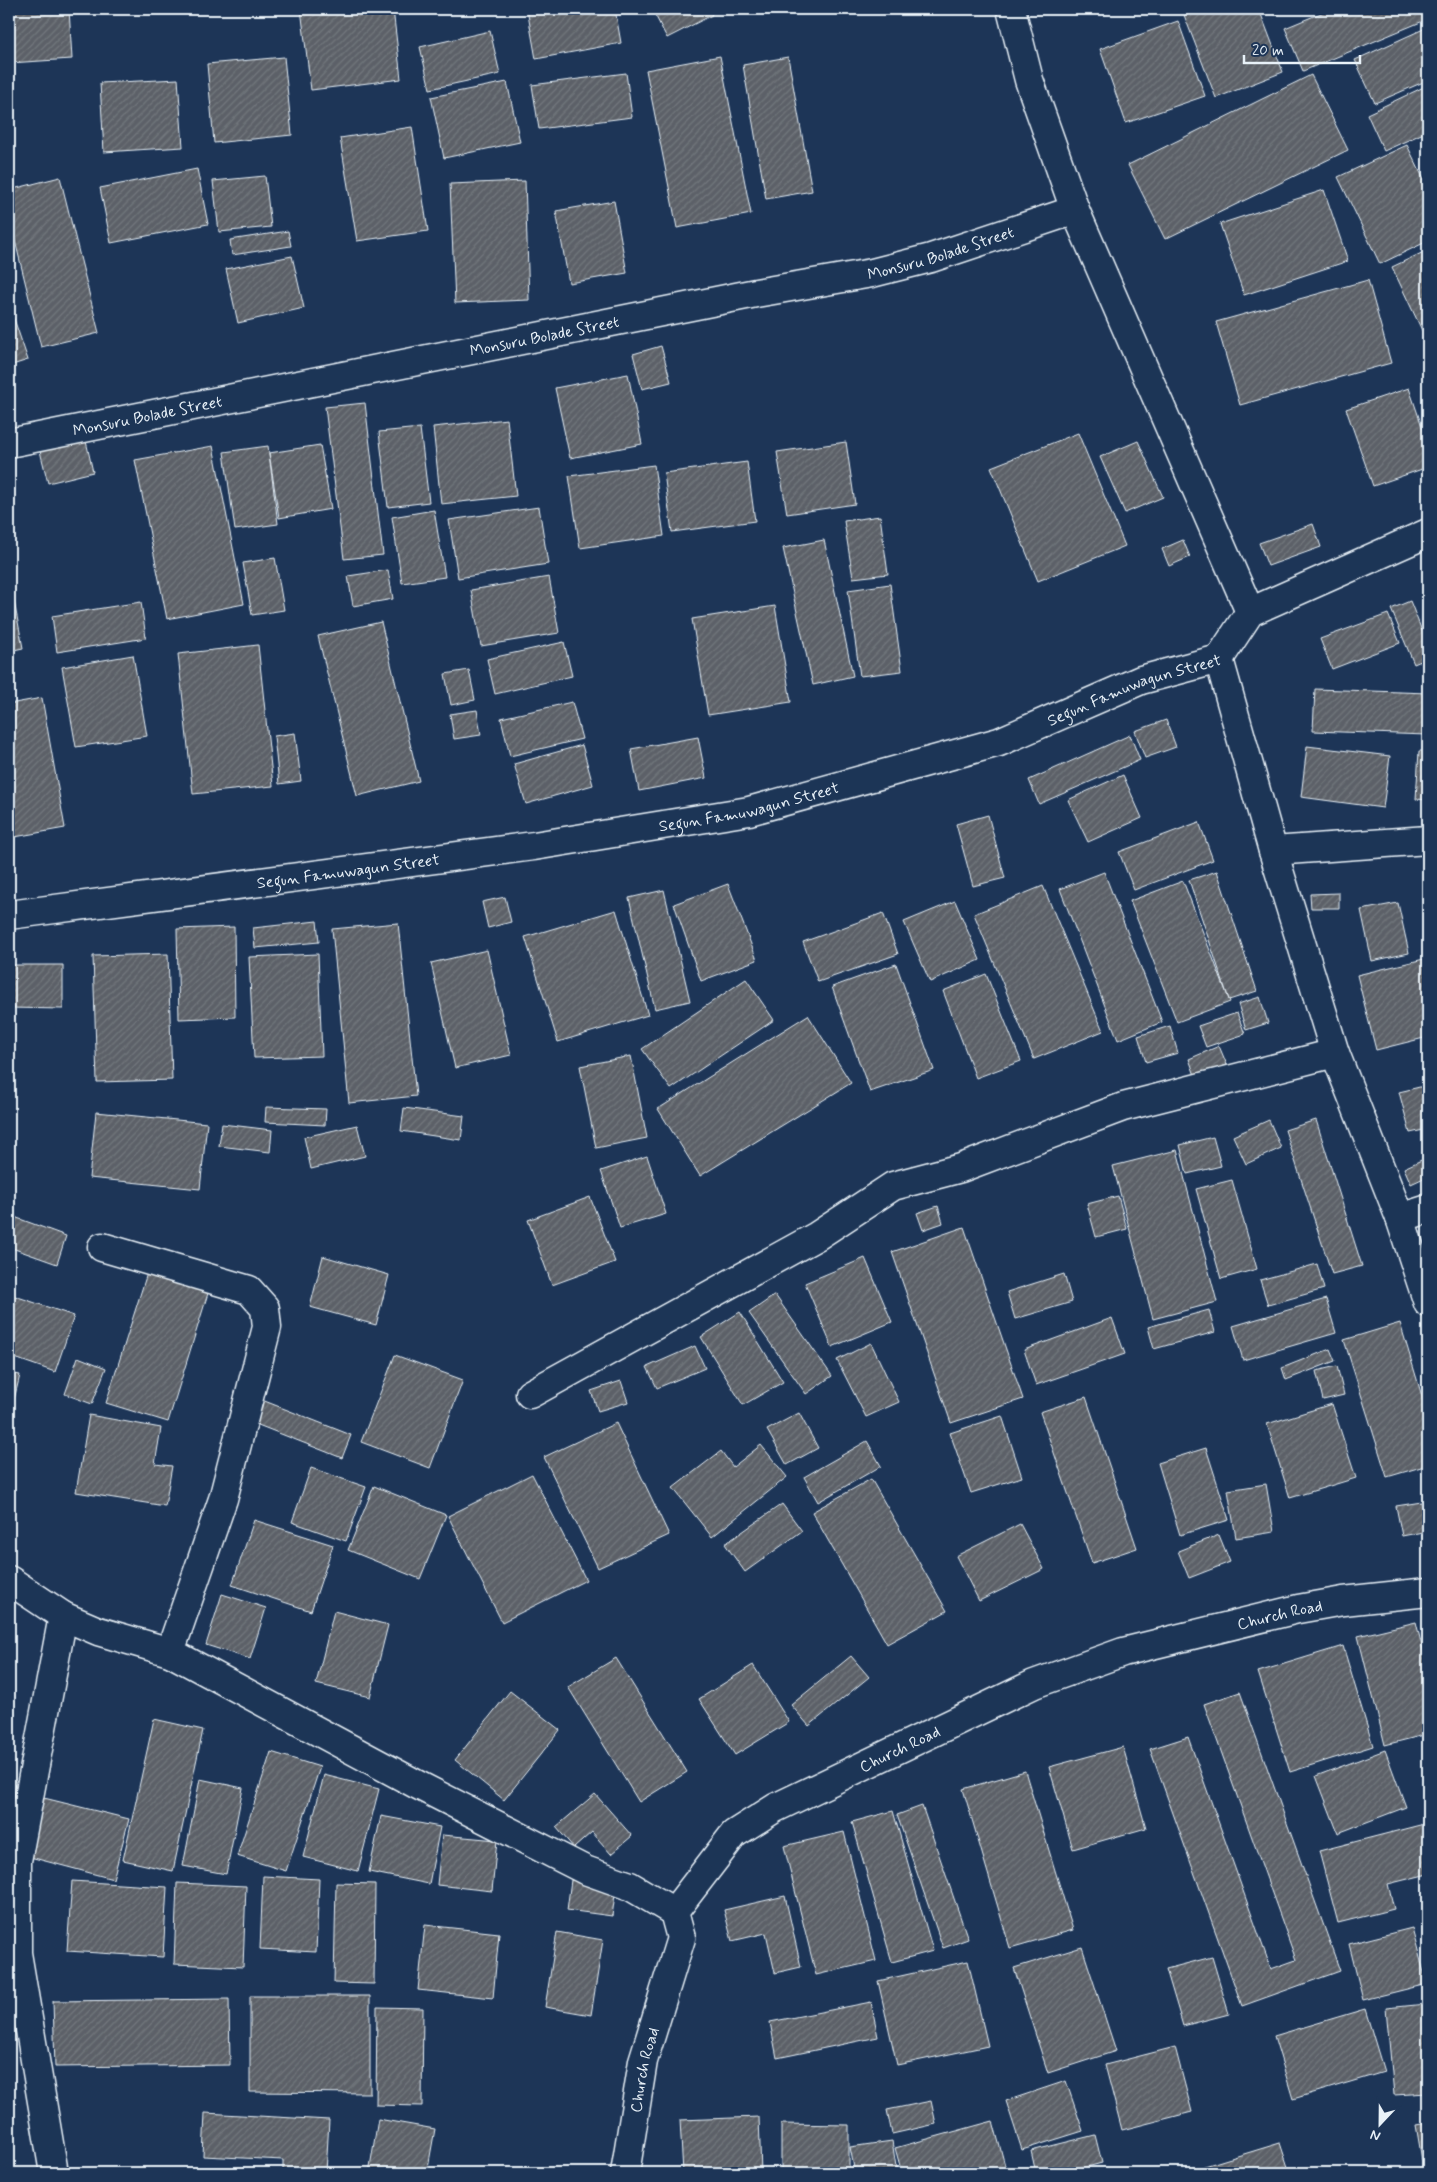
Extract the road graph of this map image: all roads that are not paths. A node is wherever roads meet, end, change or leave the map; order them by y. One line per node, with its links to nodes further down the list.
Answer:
1 (1011, 9): 2 (street)
2 (1075, 210): 3 (street, Monsuru Bolade Street); 5 (street)
3 (9, 443)
4 (1428, 533): 5 (street)
5 (1250, 612): 6 (street, Segun Famuwagun Street)
6 (1219, 660): 8 (street); 9 (street, Segun Famuwagun Street)
7 (1428, 840): 8 (street)
8 (1273, 851): 10 (street)
9 (9, 915)
10 (1334, 1053): 12 (street); 15 (street)
11 (1428, 1209): 12 (street)
12 (1400, 1218): 14 (street)
13 (102, 1247): 19 (street)
14 (1428, 1303)
15 (530, 1394)
16 (9, 1580): 18 (street)
17 (1428, 1592): 20 (street, Church Road)
18 (63, 1616): 19 (street); 21 (street)
19 (170, 1652): 20 (street)
20 (674, 1912): 22 (street, Church Road)
21 (54, 2173)
22 (626, 2173)

